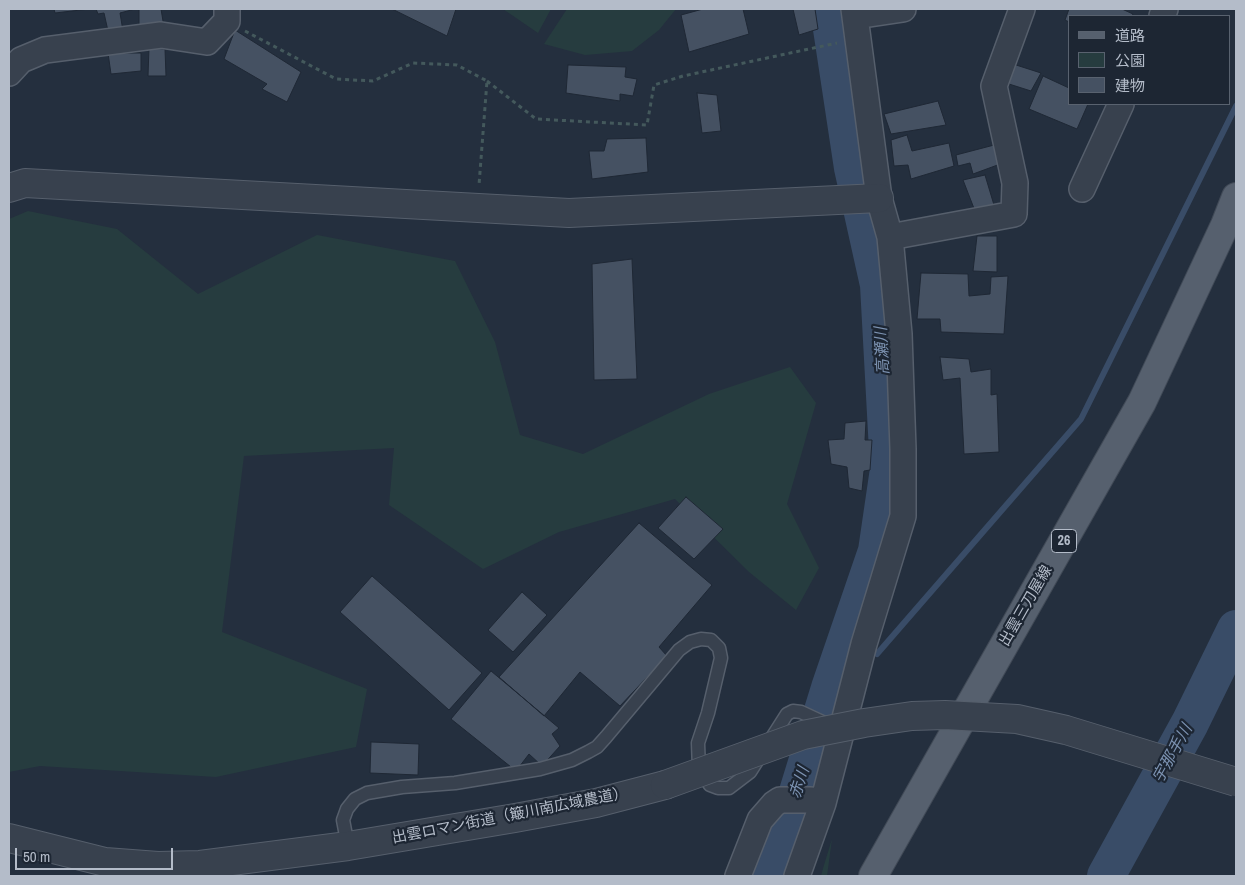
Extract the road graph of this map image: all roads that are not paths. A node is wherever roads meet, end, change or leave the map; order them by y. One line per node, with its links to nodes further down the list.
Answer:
1 (904, 9): 3 (street)
2 (1022, 9): 11 (street)
3 (855, 12): 10 (street)
4 (227, 15): 5 (street)
5 (9, 73)
6 (1121, 105): 8 (street)
7 (9, 188): 10 (street)
8 (1082, 189)
9 (1236, 197): 20 (main road, 出雲三刀屋線 / 26)
10 (866, 198): 11 (street)
11 (890, 237): 12 (street)
12 (834, 728): 14 (street); 16 (lane)
13 (1236, 782): 16 (street, 出雲ロマン街道（簸川南広域農道）, bridge)
14 (817, 802): 18 (street); 19 (street)
15 (9, 838): 17 (street, 出雲ロマン街道（簸川南広域農道）)
16 (348, 846): 17 (street, 出雲ロマン街道（簸川南広域農道）)
17 (104, 869)
18 (738, 876)
19 (797, 876)
20 (873, 876)

